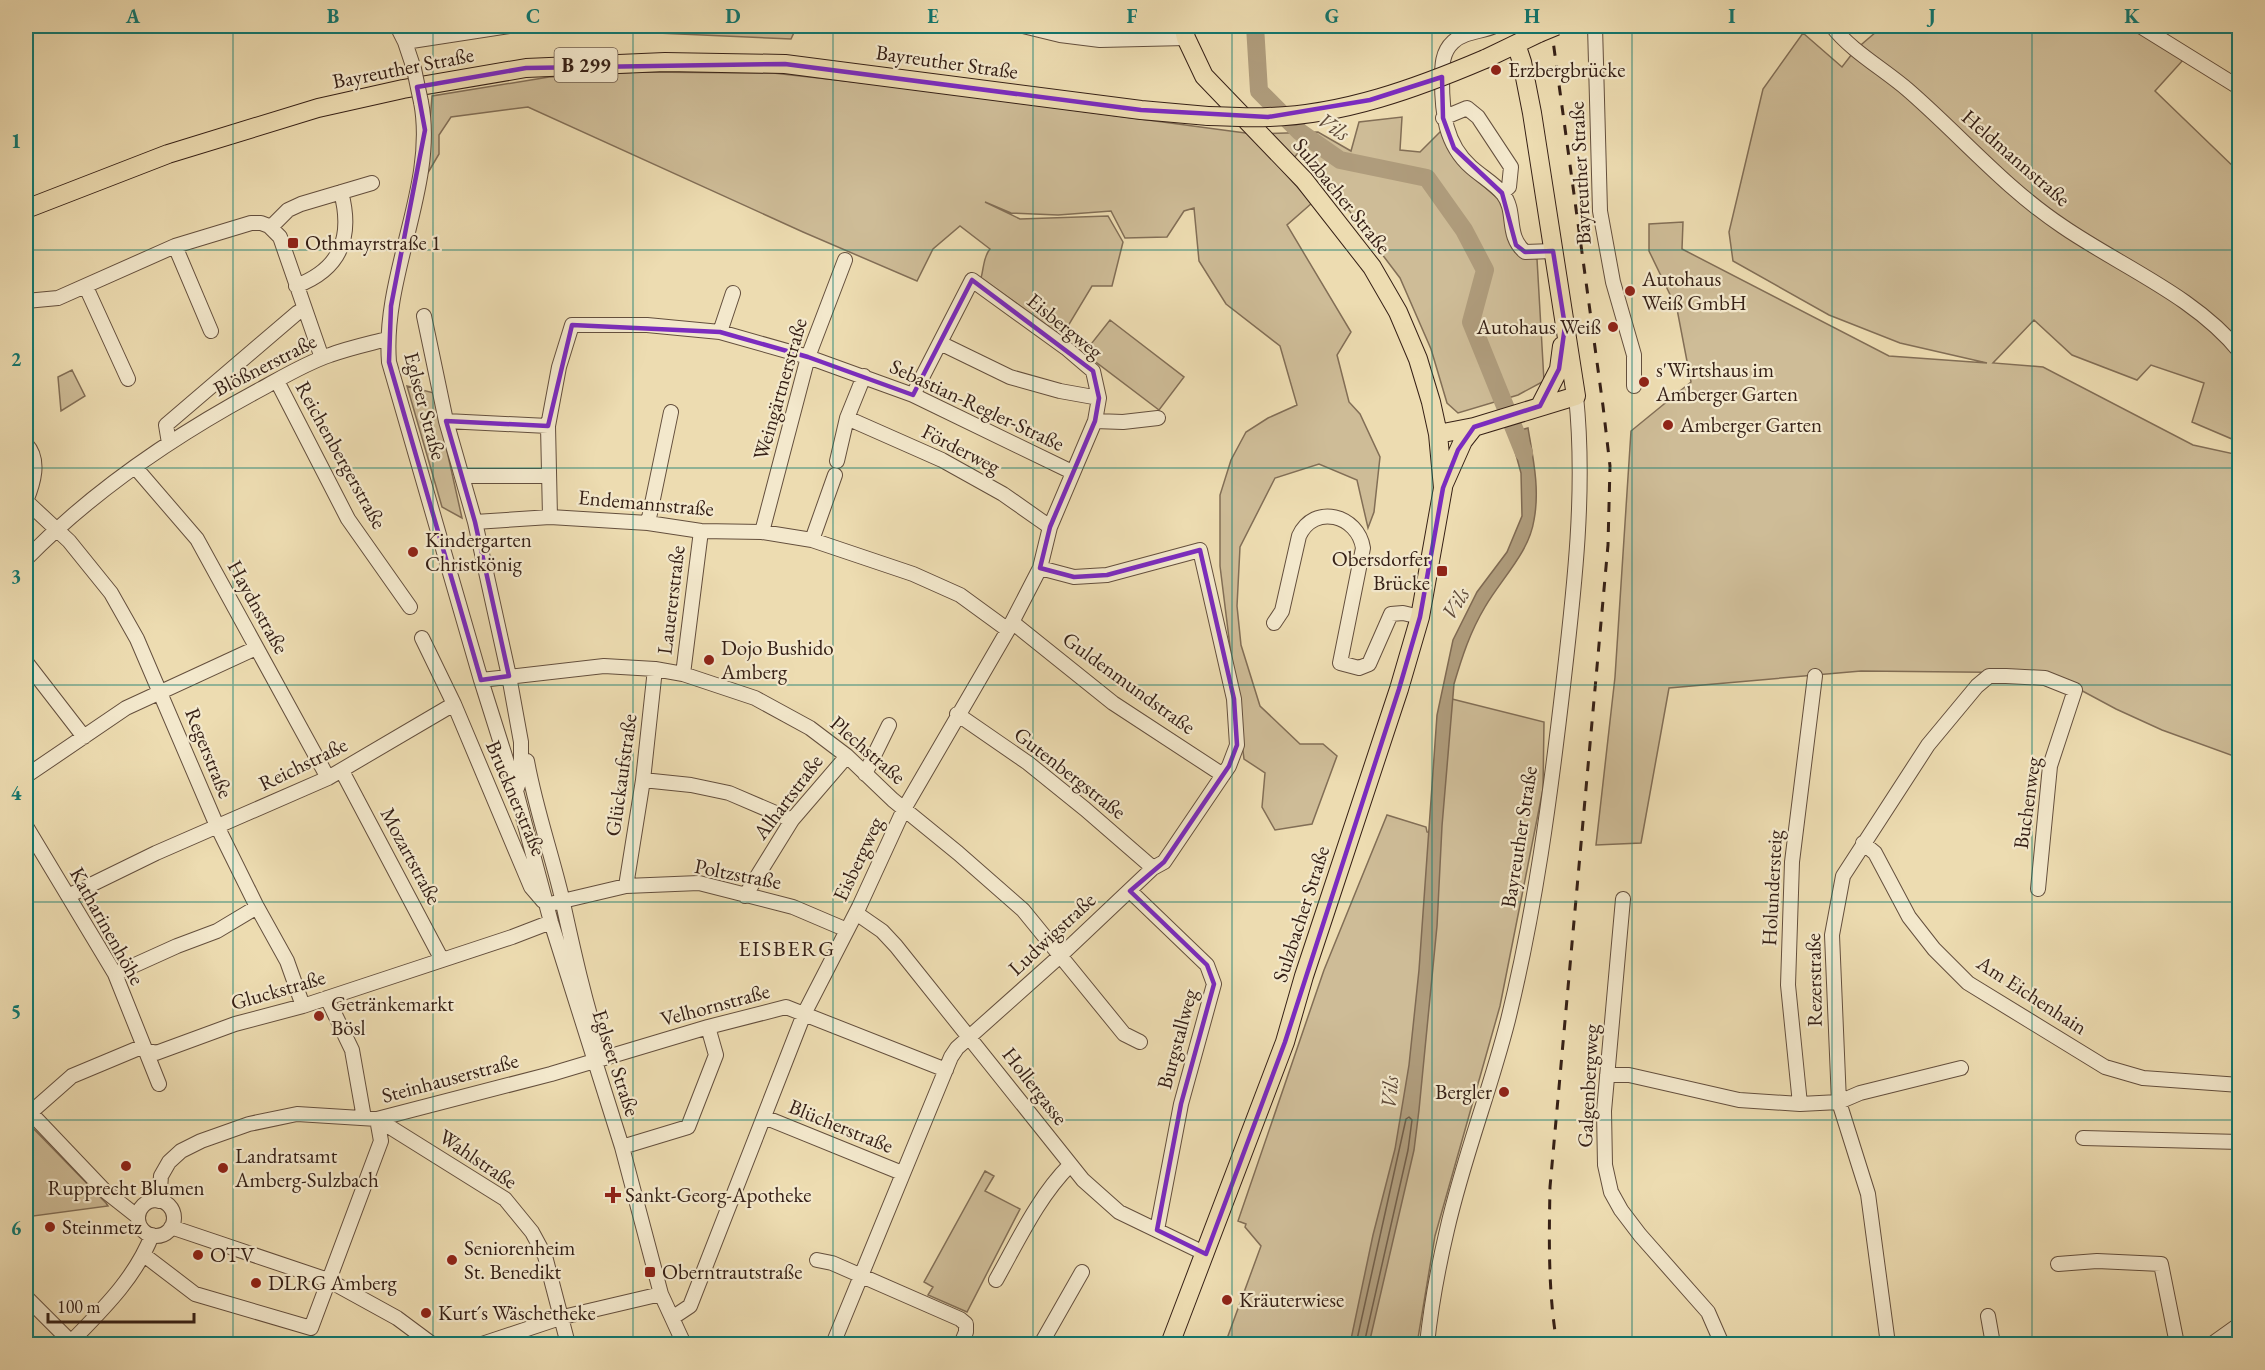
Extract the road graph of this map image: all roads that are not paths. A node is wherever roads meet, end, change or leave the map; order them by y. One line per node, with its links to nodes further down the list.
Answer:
1 (397, 26): 10 (street, Eglseer Straße)
2 (509, 26): 10 (street)
3 (1023, 26): 9 (street)
4 (1496, 26): 13 (street)
5 (1595, 26): 39 (street, Bayreuther Straße)
6 (1832, 26): 33 (street, Heldmannstraße)
7 (2140, 26): 12 (street)
8 (1548, 29): 11 (main road, B 299)
9 (1184, 32): 50 (main road, Sulzbacher Straße)
10 (405, 42): 31 (street, Eglseer Straße, bridge)
11 (1516, 44): 17 (main road, Bayreuther Straße / B 299, bridge); 20 (main road, Bayreuther Straße)
12 (2240, 88)
13 (1443, 118): 16 (street); 16 (street)
14 (372, 183): 15 (street)
15 (341, 192): 18 (street); 22 (street)
16 (1502, 193): 20 (street)
17 (26, 209)
18 (271, 228): 19 (street); 22 (street)
19 (175, 246): 23 (street); 29 (street)
20 (1553, 251): 28 (main road, Bayreuther Straße)
21 (845, 260): 34 (street, Weingärtnerstraße)
22 (296, 286): 26 (street)
23 (86, 287): 25 (street); 37 (street)
24 (733, 292): 30 (street)
25 (26, 301)
26 (304, 309): 35 (street); 51 (street, Blößnerstraße)
27 (424, 316): 47 (street, Eglseer Straße)
28 (1565, 326): 41 (main road, Bayreuther Straße); 43 (main road, Bayreuther Straße)
29 (211, 331)
30 (720, 332): 34 (street, Sebastian-Regler-Straße); 49 (street, Sebastian-Regler-Straße)
31 (387, 339): 35 (street, Blößnerstraße); 80 (street, Eglseer Straße)
32 (940, 343): 40 (street); 42 (street); 42 (street, Eisbergweg)
33 (2240, 352)
34 (808, 357): 36 (street, Sebastian-Regler-Straße); 65 (street, Weingärtnerstraße)
35 (322, 358): 38 (street, Blößnerstraße)
36 (864, 376): 40 (street, Sebastian-Regler-Straße); 45 (street, Sebastian-Regler-Straße)
37 (128, 379)
38 (277, 381): 51 (street, Blößnerstraße); 69 (street, Reichenbergerstraße)
39 (1634, 386)
40 (913, 395): 54 (street, Sebastian-Regler-Straße)
41 (1576, 396): 43 (main road); 168 (street, Bayreuther Straße)
42 (1100, 398): 48 (street, Eisbergweg)
43 (1540, 406): 50 (main road)
44 (671, 412): 61 (street)
45 (847, 418): 62 (street, Förderweg); 66 (street, Sebastian-Regler-Straße)
46 (1158, 418): 48 (street)
47 (446, 421): 49 (street, Eglseer Straße); 55 (street, Eglseer Straße)
48 (1095, 421): 54 (street, Eisbergweg)
49 (548, 426): 56 (street)
50 (1457, 433): 57 (main road, Sulzbacher Straße); 57 (main road, Sulzbacher Straße)
51 (169, 443): 53 (street, Blößnerstraße)
52 (26, 444): 58 (street)
53 (135, 467): 63 (street, Blößnerstraße); 74 (street, Haydnstraße)
54 (1072, 472): 62 (street, Eisbergweg)
55 (462, 476): 56 (street, Eglseer Straße); 60 (street, Eglseer Straße)
56 (548, 476): 59 (street)
57 (1443, 488): 70 (main road, Sulzbacher Straße)
58 (26, 501): 63 (street, Regerstraße)
59 (550, 517): 60 (street, Endemannstraße); 61 (street, Endemannstraße)
60 (475, 522): 78 (street, Eglseer Straße)
61 (648, 523): 64 (street, Endemannstraße)
62 (1050, 527): 68 (street, Eisbergweg)
63 (56, 528): 67 (street, Blößnerstraße); 82 (street, Regerstraße)
64 (701, 531): 65 (street, Endemannstraße); 77 (street, Lauererstraße)
65 (762, 532): 66 (street, Endemannstraße)
66 (812, 540): 72 (street, Endemannstraße)
67 (26, 559)
68 (1040, 568): 72 (street, Eisbergweg); 91 (street, Ludwigstraße)
69 (410, 607)
70 (1420, 617): 71 (street); 145 (main road, Sulzbacher Straße)
71 (1274, 623)
72 (1010, 626): 84 (street, Eisbergweg); 91 (street, Guldenmundstraße)
73 (422, 638): 83 (street, Brucknerstraße)
74 (256, 648): 82 (street); 93 (street, Haydnstraße)
75 (26, 662): 86 (street)
76 (655, 669): 77 (street, Plechstraße); 78 (street, Plechstraße); 94 (street, Glückaufstraße)
77 (683, 674): 88 (street, Plechstraße)
78 (509, 676): 80 (street, Plechstraße); 87 (street, Eglseer Straße)
79 (1815, 676): 131 (street, Holundersteig)
80 (481, 680): 95 (street, Eglseer Straße)
81 (2075, 690): 100 (street, Rezerstraße); 103 (street, Buchenweg)
82 (161, 692): 86 (street); 99 (street, Regerstraße)
83 (454, 704): 89 (street, Reichstraße); 109 (street, Brucknerstraße)
84 (957, 714): 96 (street, Eisbergweg); 101 (street, Gutenbergstraße)
85 (889, 725): 90 (street)
86 (84, 737): 92 (street)
87 (521, 742): 95 (street, Eglseer Straße); 108 (street, Eglseer Straße)
88 (847, 756): 90 (street, Plechstraße); 97 (street, Alhartstraße)
89 (342, 771): 93 (street, Reichstraße); 115 (street, Mozartstraße)
90 (865, 774): 96 (street, Plechstraße)
91 (1223, 775): 101 (street, Ludwigstraße)
92 (26, 776)
93 (328, 778): 99 (street, Reichstraße)
94 (643, 780): 97 (street); 102 (street, Glückaufstraße)
95 (516, 791): 109 (street, Eglseer Straße)
96 (904, 809): 111 (street, Eisbergweg); 114 (street, Plechstraße)
97 (792, 820): 106 (street, Alhartstraße)
98 (26, 826): 105 (street, Katharinenhöhe)
99 (217, 826): 105 (street, Reichstraße); 110 (street, Regerstraße)
100 (1863, 843): 129 (street, Am Eichenhain); 130 (street, Rezerstraße)
101 (1153, 868): 104 (street, Ludwigstraße)
102 (626, 886): 106 (street, Poltzstraße); 108 (street, Poltzstraße)
103 (2038, 889)
104 (1130, 891): 114 (street, Ludwigstraße); 143 (street, Burgstallweg)
105 (68, 896): 116 (street, Katharinenhöhe)
106 (745, 896): 113 (street, Poltzstraße)
107 (1623, 899): 127 (street, Galgenbergweg)
108 (562, 902): 109 (street, Poltzstraße); 124 (street, Eglseer Straße)
109 (546, 905): 112 (street, Eglseer Straße)
110 (257, 907): 116 (street); 118 (street, Regerstraße)
111 (855, 914): 113 (street, Eisbergweg); 121 (street, Hollergasse)
112 (550, 922): 115 (street, Gluckstraße); 124 (street, Eglseer Straße)
113 (847, 930): 119 (street, Eisbergweg)
114 (1060, 956): 121 (street, Ludwigstraße); 122 (street, Plechstraße)
115 (442, 960): 117 (street, Gluckstraße)
116 (115, 974): 123 (street, Katharinenhöhe)
117 (327, 998): 118 (street, Gluckstraße); 134 (street)
118 (303, 1006): 123 (street, Gluckstraße)
119 (804, 1014): 120 (street, Velhornstraße); 126 (street, Velhornstraße); 133 (street, Eisbergweg)
120 (708, 1027): 124 (street, Velhornstraße); 137 (street)
121 (970, 1038): 126 (street, Ludwigstraße); 138 (street, Hollergasse)
122 (1140, 1042)
123 (146, 1051): 128 (street, Katharinenhöhe); 132 (street, Gluckstraße)
124 (598, 1059): 134 (street, Steinhauserstraße); 137 (street, Eglseer Straße)
125 (1961, 1068): 130 (street)
126 (946, 1070): 139 (street, Ludwigstraße)
127 (1607, 1075): 131 (street); 169 (street, Galgenbergweg)
128 (159, 1084)
129 (2240, 1085)
130 (1839, 1102): 131 (street); 170 (street, Rezerstraße)
131 (1800, 1104)
132 (28, 1111): 141 (street)
133 (764, 1117): 139 (street, Blücherstraße); 157 (street, Eisbergweg)
134 (371, 1118): 140 (street); 151 (street, Steinhauserstraße); 156 (street, Wahlstraße)
135 (2083, 1138): 136 (street)
136 (2240, 1142)
137 (622, 1147): 153 (street, Eglseer Straße)
138 (1070, 1165): 143 (street, Hollergasse); 152 (street)
139 (902, 1173): 150 (street, Ludwigstraße)
140 (159, 1201): 141 (street); 142 (street)
141 (138, 1217): 144 (street)
142 (171, 1227): 144 (street); 151 (street)
143 (1157, 1230): 145 (street, Hollergasse)
144 (152, 1235): 146 (street)
145 (1206, 1254): 167 (main road, Sulzbacher Straße)
146 (144, 1255): 151 (street, Steinhauserstraße); 159 (street)
147 (817, 1260): 150 (street)
148 (2058, 1264): 172 (street)
149 (1082, 1272): 166 (street)
150 (861, 1275): 164 (street, Ludwigstraße); 165 (street)
151 (328, 1280): 160 (street)
152 (996, 1280)
153 (661, 1294): 156 (street); 157 (street, Eglseer Straße)
154 (26, 1297): 159 (street)
155 (1988, 1316): 171 (street)
156 (563, 1317): 161 (street); 162 (street)
157 (672, 1318): 163 (street, Eglseer Straße)
158 (2240, 1324): 173 (street)
159 (71, 1344)
160 (432, 1344)
161 (482, 1344)
162 (568, 1344)
163 (684, 1344)
164 (833, 1344)
165 (961, 1344)
166 (1041, 1344)
167 (1170, 1344)
168 (1427, 1344)
169 (1722, 1344)
170 (1888, 1344)
171 (1993, 1344)
172 (2178, 1344)
173 (2212, 1344)

